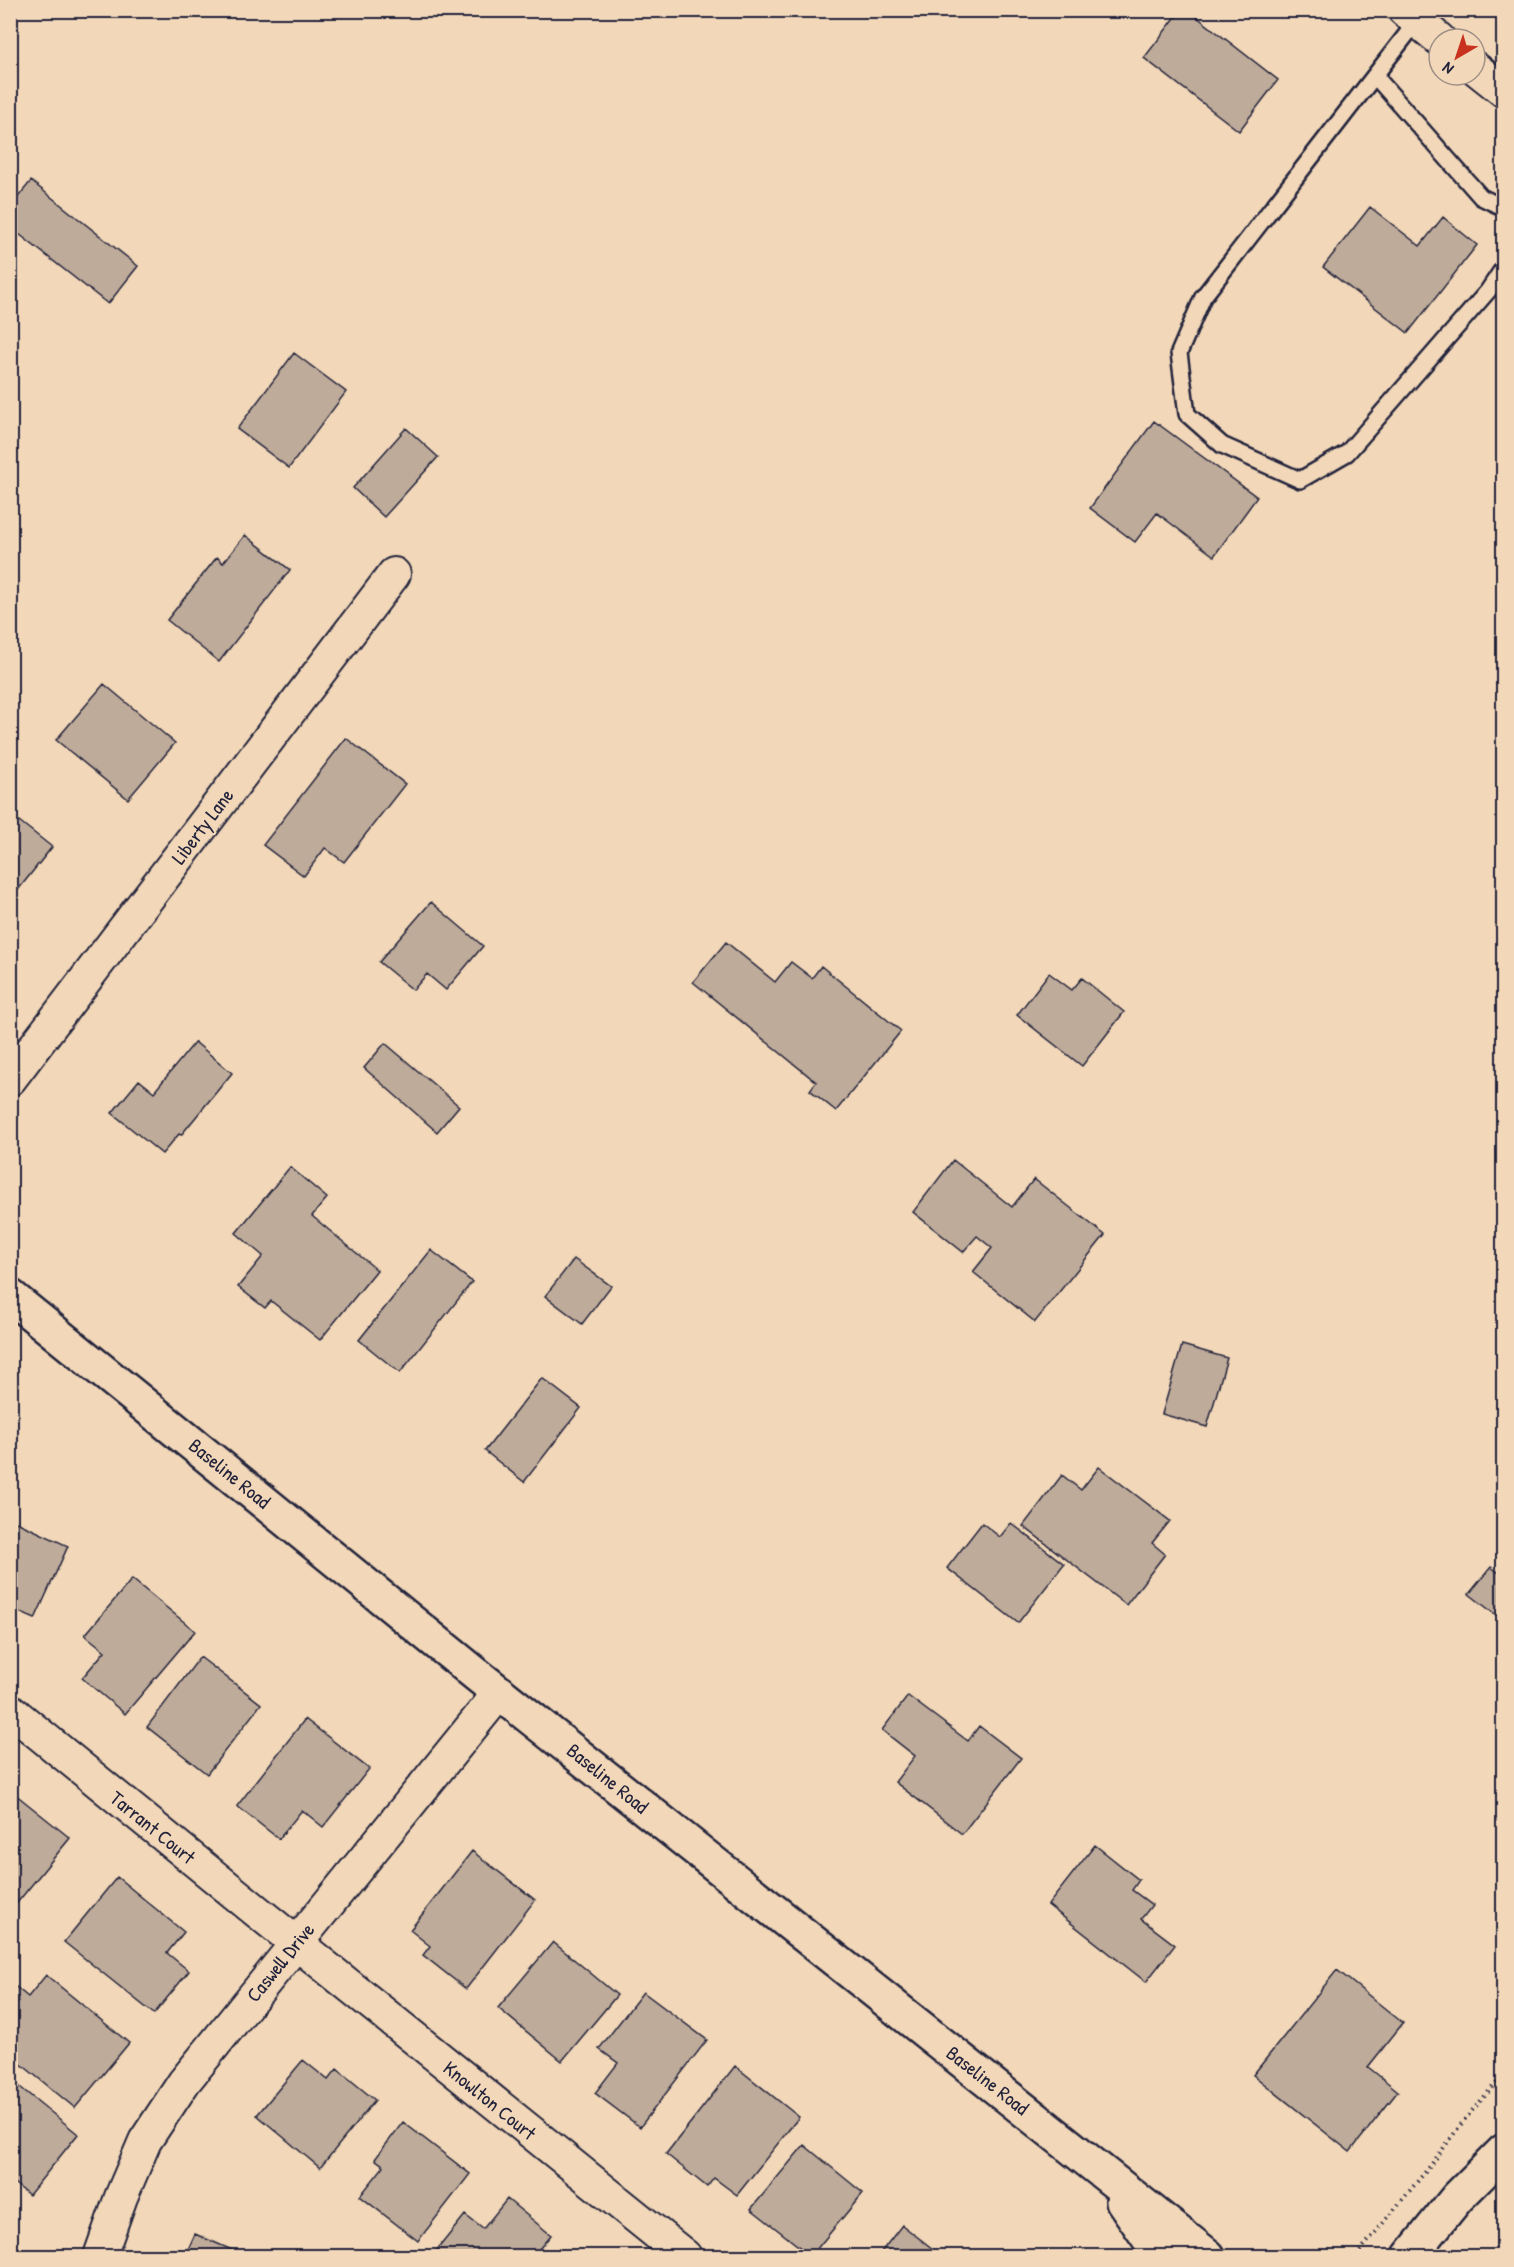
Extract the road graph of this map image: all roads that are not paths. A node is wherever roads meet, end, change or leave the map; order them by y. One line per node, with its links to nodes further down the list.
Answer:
1 (1420, 24): 2 (lane)
2 (1375, 76): 5 (lane); 6 (lane)
3 (1487, 78): 4 (street)
4 (1503, 91)
5 (1503, 208)
6 (1503, 267)
7 (394, 574): 8 (street, Liberty Lane)
8 (10, 1079)
9 (10, 1296): 10 (main road, Baseline Road)
10 (500, 1692): 12 (street, Caswell Drive); 14 (main road, Baseline Road)
11 (10, 1710): 12 (street, Tarrant Court)
12 (296, 1943): 15 (street, Caswell Drive); 16 (street, Knowlton Court)
13 (1503, 2151): 19 (main road)
14 (1101, 2170): 17 (main road); 18 (main road, Baseline Road)
15 (100, 2256)
16 (686, 2256)
17 (1161, 2256)
18 (1208, 2256)
19 (1410, 2256)

